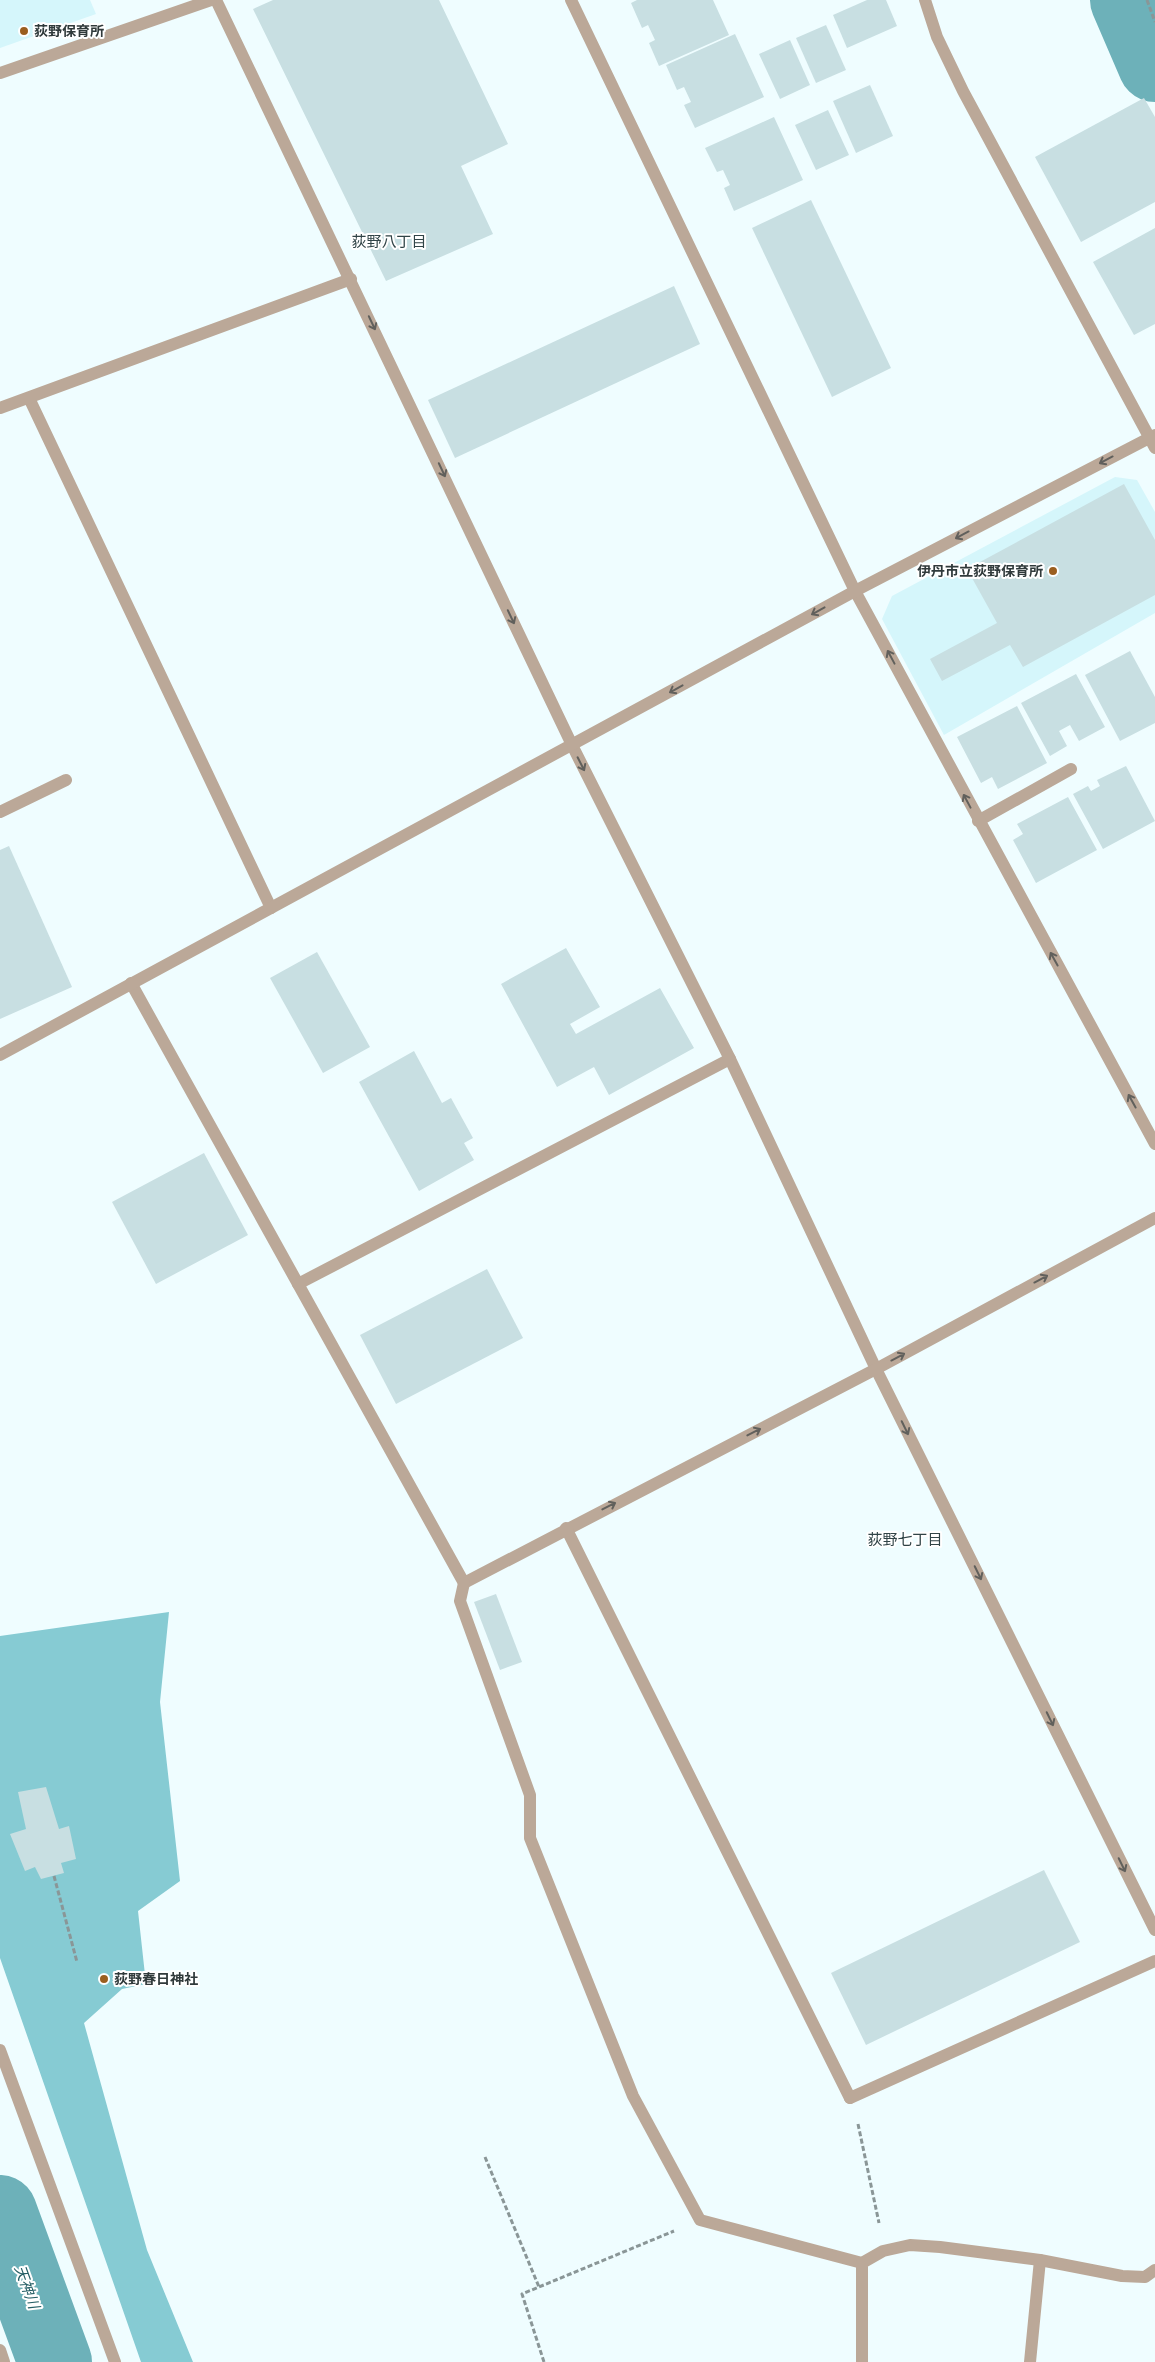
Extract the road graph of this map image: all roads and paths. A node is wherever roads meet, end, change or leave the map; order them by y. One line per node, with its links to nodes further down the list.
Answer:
1 (211, 0): 7 (street)
2 (216, 0): 8 (street)
3 (571, 0): 12 (street)
4 (925, 0): 11 (street)
5 (1147, 0): 6 (path)
6 (1155, 22)
7 (0, 73)
8 (351, 279): 9 (street); 13 (street, one-way to 13)
9 (29, 398): 10 (street); 18 (street)
10 (0, 408)
11 (1153, 440): 12 (street, one-way to 12)
12 (855, 591): 13 (street, one-way to 13); 17 (street, one-way to 12)
13 (572, 745): 18 (street); 21 (street, one-way to 21)
14 (1071, 769): 17 (street)
15 (66, 780): 16 (street)
16 (0, 812)
17 (978, 821): 22 (street, one-way to 17)
18 (271, 908): 19 (street)
19 (131, 983): 20 (street); 24 (street)
20 (0, 1055)
21 (730, 1058): 24 (street); 25 (street)
22 (1155, 1144)
23 (1155, 1218): 25 (street, one-way to 23)
24 (298, 1284): 27 (street)
25 (876, 1369): 26 (street, one-way to 25); 29 (street, one-way to 29)
26 (566, 1528): 27 (street); 33 (street)
27 (464, 1583): 35 (street)
28 (54, 1876): 31 (path)
29 (1155, 1930)
30 (1155, 1961): 33 (street)
31 (76, 1962)
32 (0, 2050): 43 (street)
33 (850, 2098): 36 (path)
34 (485, 2156): 40 (path)
35 (700, 2220): 38 (street); 40 (path)
36 (883, 2251): 37 (street); 38 (street)
37 (1040, 2260): 39 (street); 46 (street)
38 (862, 2263): 45 (street)
39 (1155, 2270)
40 (539, 2287): 44 (path)
41 (0, 2350): 42 (street)
42 (4, 2362)
43 (115, 2362)
44 (544, 2362)
45 (862, 2362)
46 (1030, 2362)

